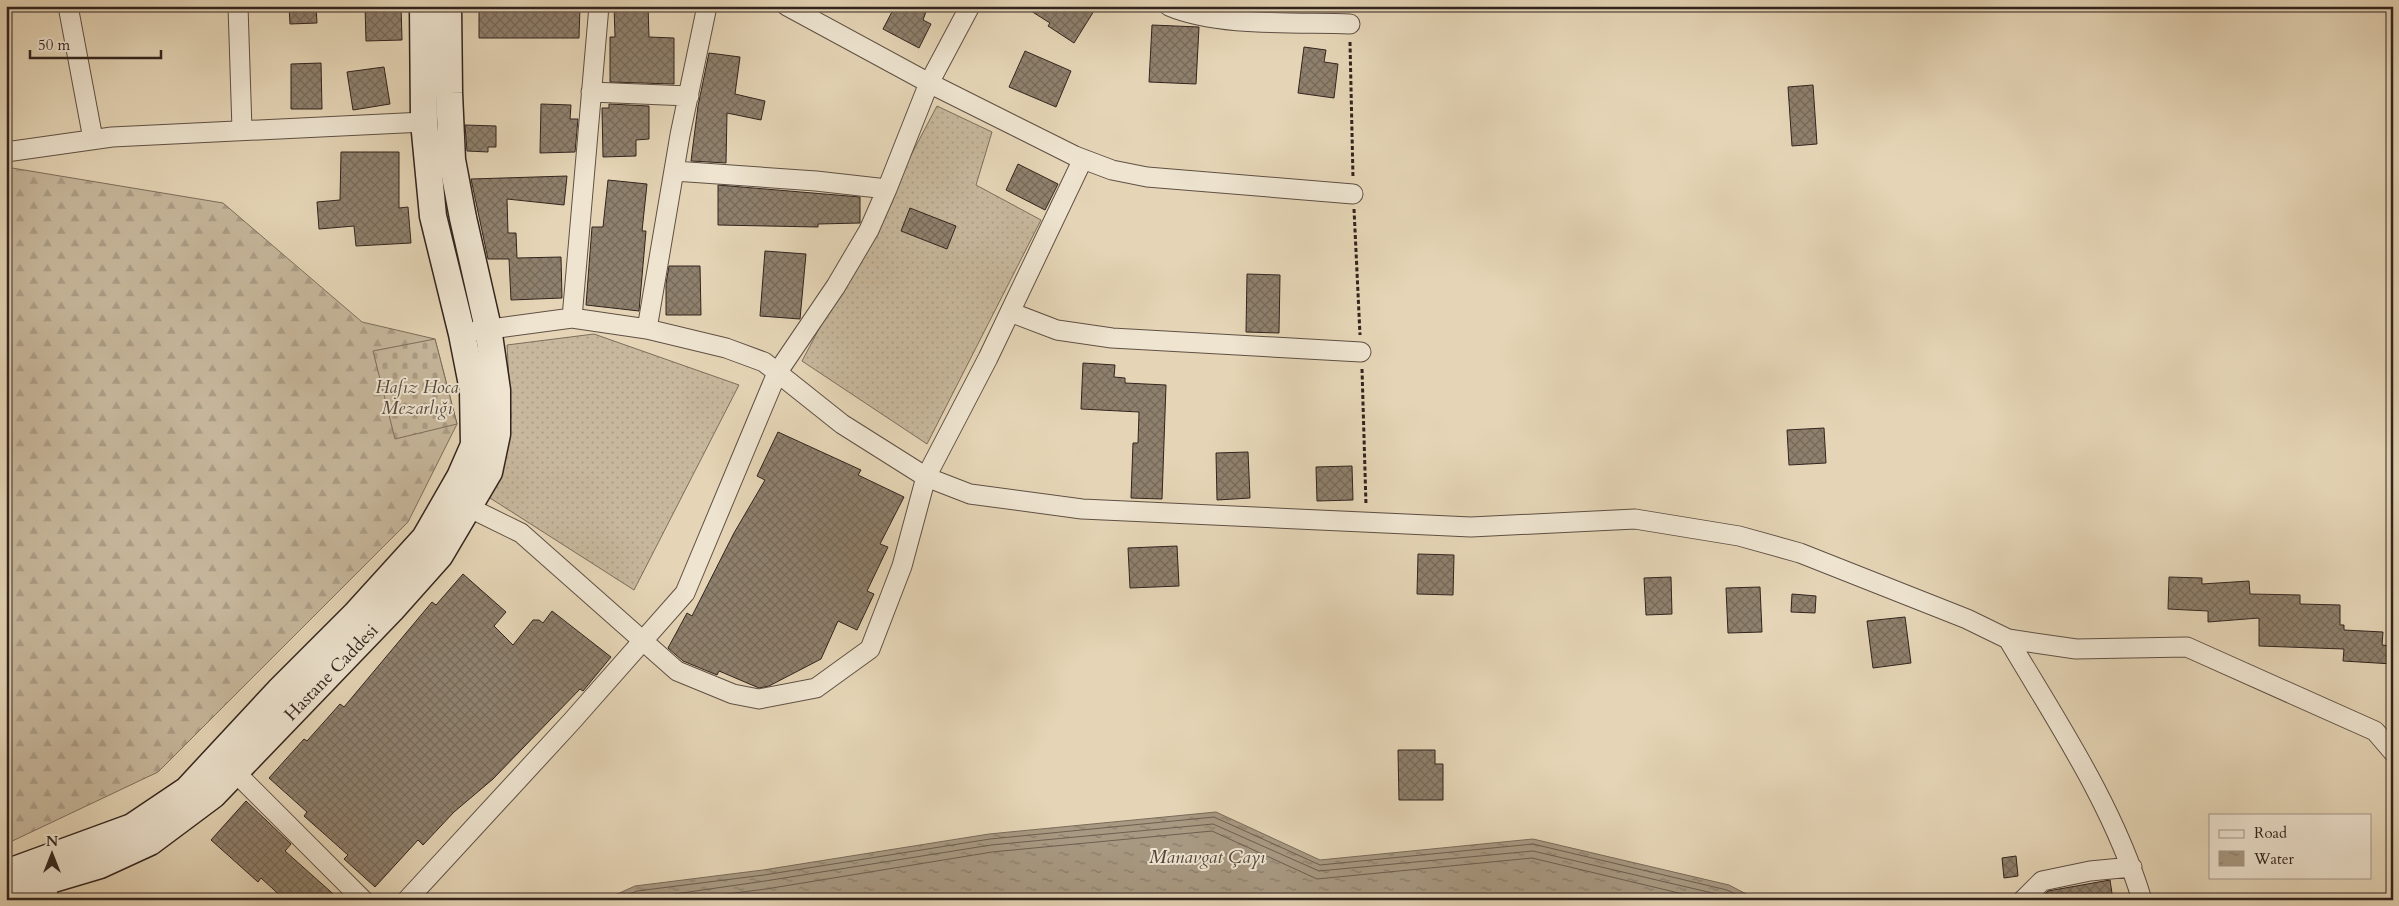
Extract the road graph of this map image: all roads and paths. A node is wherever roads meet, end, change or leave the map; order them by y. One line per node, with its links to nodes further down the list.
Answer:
1 (68, 6): 16 (street)
2 (238, 6): 15 (street)
3 (424, 6): 14 (main road, Hastane Caddesi)
4 (448, 6): 24 (main road, Hastane Caddesi)
5 (599, 6): 12 (street)
6 (707, 6): 13 (street)
7 (787, 6): 11 (street)
8 (970, 6): 11 (street)
9 (1169, 6): 10 (street)
10 (1350, 24): 21 (path)
11 (930, 82): 18 (street); 20 (street)
12 (591, 92): 13 (street); 23 (street)
13 (689, 96): 19 (street)
14 (424, 122): 15 (street); 26 (main road, Hastane Caddesi)
15 (242, 130): 16 (street)
16 (93, 140): 17 (street)
17 (6, 152)
18 (1083, 159): 21 (street); 22 (street)
19 (674, 171): 20 (street); 25 (street)
20 (887, 188): 28 (street)
21 (1353, 194): 27 (path)
22 (1010, 312): 27 (street); 29 (street)
23 (572, 318): 24 (street); 25 (street)
24 (488, 328): 26 (street); 30 (main road, Hastane Caddesi)
25 (647, 329): 28 (street)
26 (462, 334): 37 (main road, Hastane Caddesi)
27 (1361, 352): 31 (path)
28 (777, 373): 29 (street); 33 (street)
29 (926, 477): 31 (street); 33 (street)
30 (470, 508): 33 (street); 35 (main road, Hastane Caddesi)
31 (1367, 523): 32 (street)
32 (2008, 639): 34 (street); 36 (street)
33 (644, 642): 41 (street)
34 (2393, 752)
35 (235, 772): 38 (main road, Hastane Caddesi); 40 (street)
36 (2132, 867): 42 (street); 43 (street)
37 (6, 873)
38 (46, 891): 39 (main road, Hastane Caddesi)
39 (6, 893)
40 (363, 900)
41 (407, 900)
42 (2022, 900)
43 (2142, 900)

